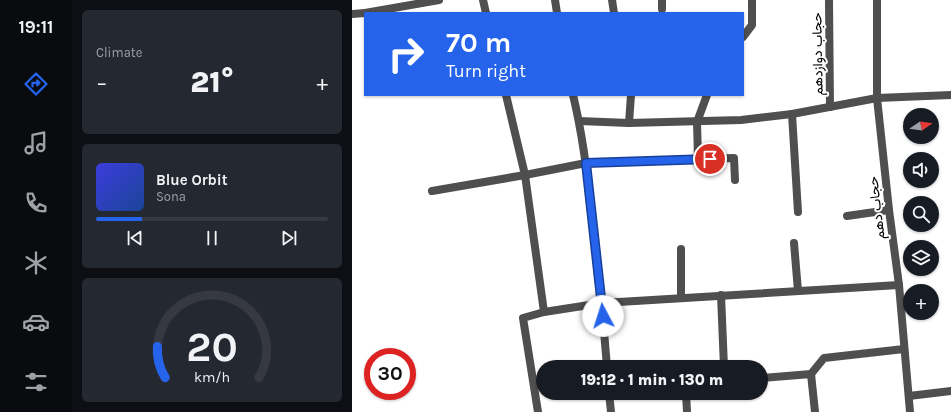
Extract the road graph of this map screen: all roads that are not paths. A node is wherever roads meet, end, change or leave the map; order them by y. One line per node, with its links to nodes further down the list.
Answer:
1 (438, 0): 10 (street)
2 (483, 0): 11 (street)
3 (555, 0): 12 (street)
4 (612, 0): 13 (street)
5 (662, 0): 9 (street)
6 (752, 0): 16 (street)
7 (829, 0): 23 (street, حجاب دوازدهم)
8 (877, 0): 22 (street, حجاب دهم)
9 (662, 9)
10 (371, 12)
11 (486, 12)
12 (557, 12)
13 (614, 12)
14 (364, 13): 15 (street)
15 (352, 14)
16 (744, 36)
17 (951, 95): 22 (street)
18 (506, 96): 30 (street)
19 (572, 96): 25 (street)
20 (632, 96): 27 (street)
21 (707, 96): 26 (street)
22 (877, 98): 23 (street); 33 (street, حجاب دهم)
23 (830, 107): 24 (street)
24 (792, 114): 26 (street); 34 (street)
25 (579, 121): 27 (street); 29 (street)
26 (697, 122): 27 (street); 28 (street)
27 (629, 123)
28 (698, 159): 29 (street); 31 (street)
29 (586, 163): 30 (street); 42 (street)
30 (525, 176): 32 (street); 43 (street)
31 (735, 180)
32 (432, 191)
33 (889, 210): 35 (street); 38 (street, حجاب دهم)
34 (798, 212)
35 (847, 216)
36 (794, 243): 39 (street)
37 (681, 249): 41 (street)
38 (899, 284): 39 (street); 44 (street, حجاب دهم)
39 (798, 291): 40 (street)
40 (721, 296): 41 (street); 46 (street)
41 (681, 298): 42 (street)
42 (602, 303): 43 (street); 45 (street)
43 (544, 312): 53 (street)
44 (904, 349): 47 (street); 50 (street, حجاب دهم)
45 (606, 360)
46 (724, 360)
47 (811, 374): 48 (street); 56 (street)
48 (768, 377)
49 (951, 391): 50 (street)
50 (909, 396): 57 (street, حجاب دهم)
51 (610, 400): 54 (street)
52 (686, 400): 55 (street)
53 (538, 412)
54 (611, 412)
55 (687, 412)
56 (815, 412)
57 (910, 412)

